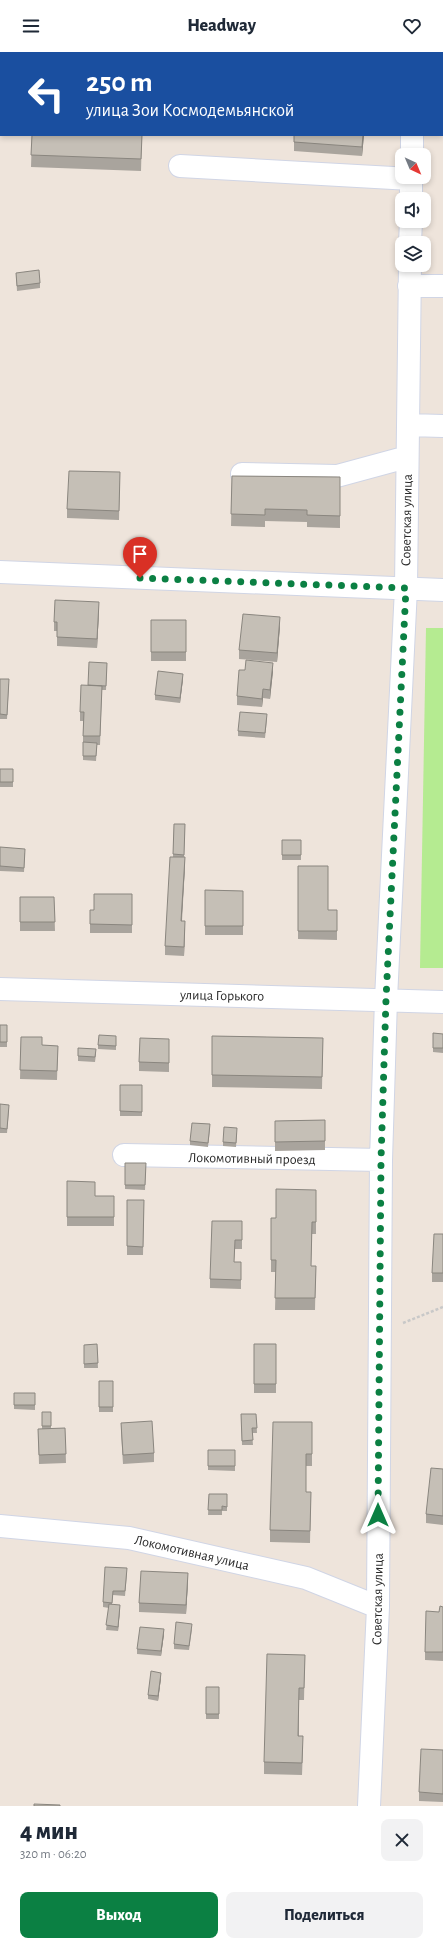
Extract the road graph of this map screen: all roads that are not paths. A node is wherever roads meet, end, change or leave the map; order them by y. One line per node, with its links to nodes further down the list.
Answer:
1 (412, 136): 2 (street)
2 (412, 148)
3 (180, 166): 4 (street)
4 (411, 185)
5 (410, 276): 6 (street); 7 (street, Советская улица)
6 (443, 286)
7 (408, 425): 8 (street); 9 (street, Советская улица)
8 (443, 426)
9 (407, 457): 10 (street); 12 (street, Советская улица)
10 (242, 474)
11 (0, 572): 12 (street)
12 (406, 588): 13 (street); 15 (street, Советская улица)
13 (443, 590)
14 (0, 989): 15 (street, улица Горького)
15 (386, 999): 16 (street, улица Горького); 18 (street, Советская улица)
16 (443, 1002)
17 (124, 1155): 18 (street, Локомотивный проезд)
18 (381, 1160): 20 (street, Советская улица)
19 (0, 1526): 20 (street, Локомотивная улица)
20 (378, 1607): 21 (street, Советская улица)
21 (369, 1806)

